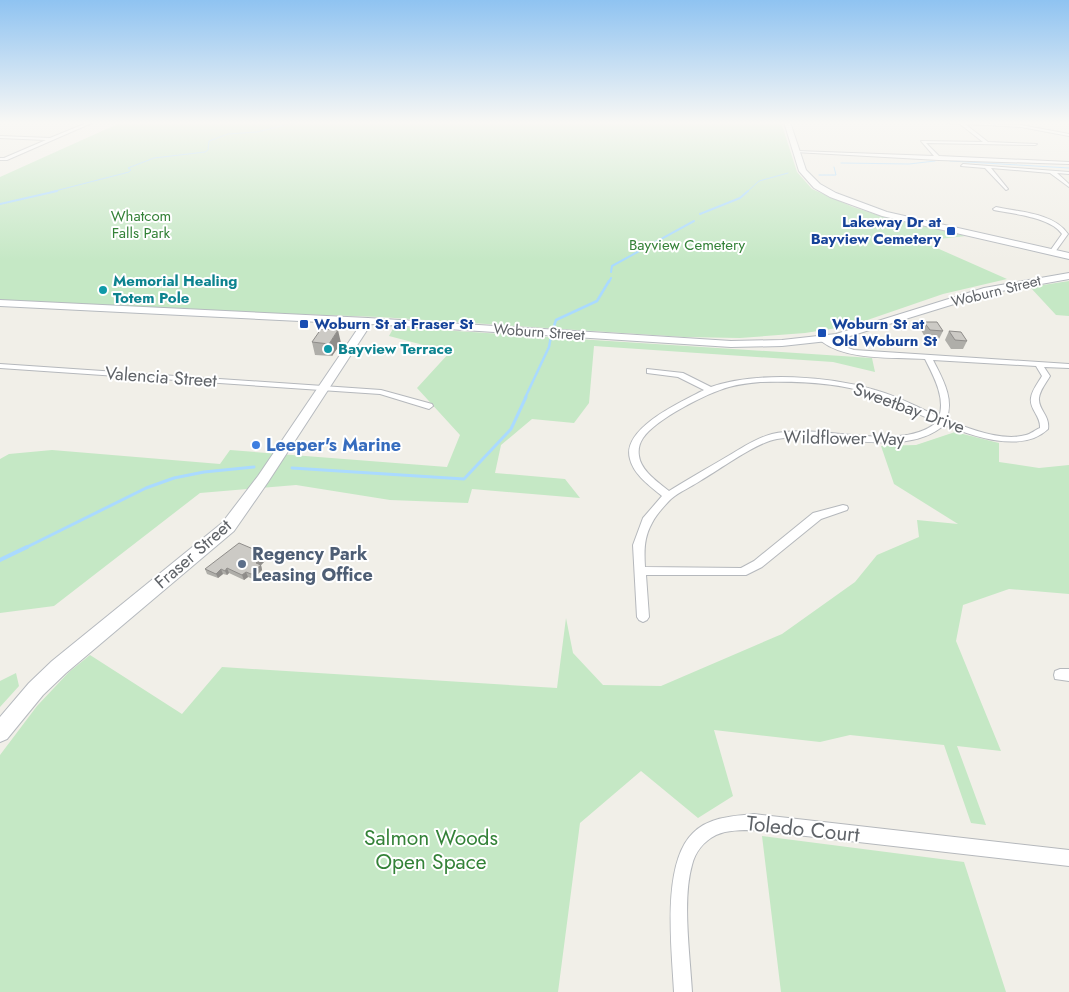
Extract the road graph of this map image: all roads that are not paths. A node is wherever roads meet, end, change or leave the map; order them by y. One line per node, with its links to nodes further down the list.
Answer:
1 (802, 168): 9 (street)
2 (987, 168): 7 (street)
3 (1003, 168): 4 (street)
4 (1052, 172): 5 (street); 6 (street)
5 (1069, 174)
6 (1069, 186)
7 (1006, 189)
8 (996, 209): 9 (street)
9 (1053, 251): 10 (street)
10 (1069, 256)
11 (1069, 276): 14 (street, Woburn Street)
12 (0, 303): 13 (street, Woburn Street)
13 (368, 321): 14 (street, Woburn Street); 20 (street, Fraser Street)
14 (824, 339): 15 (street)
15 (928, 357): 16 (street); 23 (street)
16 (1038, 364): 18 (street); 23 (street, Sweetbay Drive)
17 (0, 366): 20 (street, Valencia Street)
18 (1069, 366)
19 (650, 371): 21 (street)
20 (323, 387): 22 (street, Valencia Street); 28 (street, Fraser Street)
21 (710, 390): 23 (street, Sweetbay Drive); 24 (street, Sweetbay Drive)
22 (429, 406)
23 (942, 422): 24 (street, Wildflower Way)
24 (668, 496): 26 (street, Wildflower Way)
25 (843, 508): 26 (street)
26 (639, 571): 27 (street, Wildflower Way)
27 (643, 618)
28 (0, 732)
29 (1069, 858): 30 (street, Toledo Court)
30 (682, 992)

